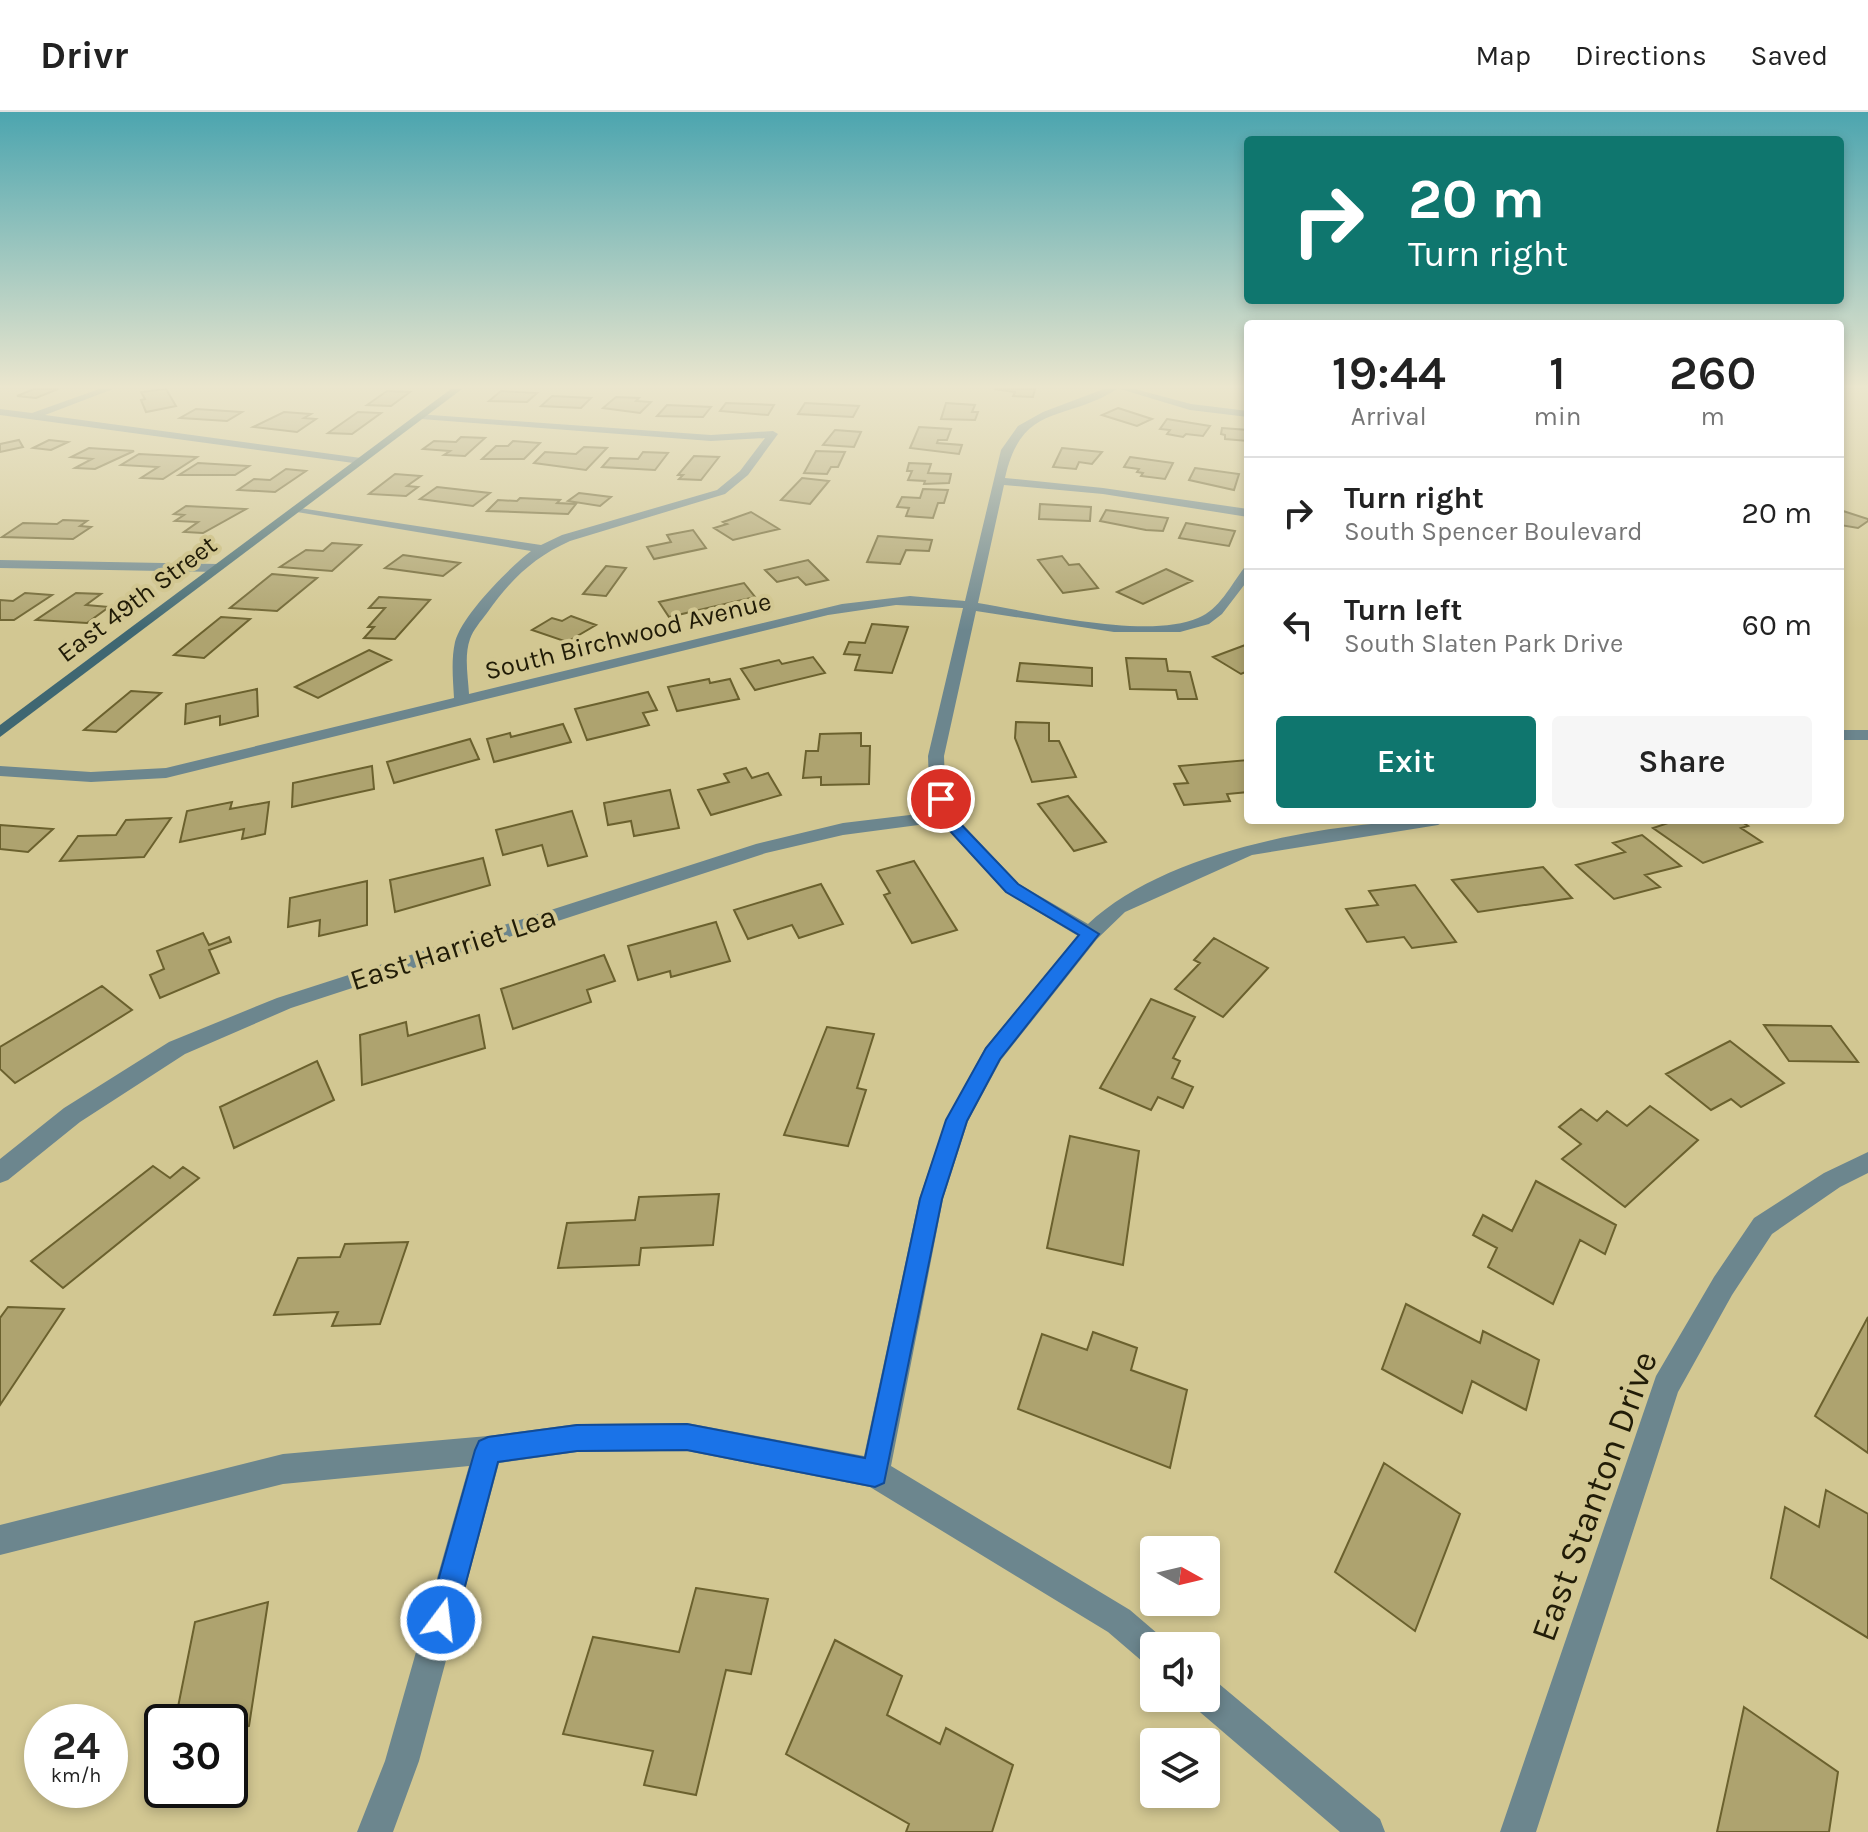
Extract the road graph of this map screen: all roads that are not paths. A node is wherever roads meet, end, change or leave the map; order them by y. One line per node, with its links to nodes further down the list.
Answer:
1 (350, 469): 5 (street, East 49th Street)
2 (747, 469): 7 (street)
3 (1003, 469): 4 (street)
4 (1001, 481): 6 (street); 11 (street)
5 (297, 509): 7 (street); 9 (street, East 49th Street)
6 (1244, 512)
7 (542, 549): 12 (street)
8 (0, 564): 9 (street)
9 (218, 568): 13 (street, East 49th Street)
10 (1244, 576): 11 (street, South Birchwood Avenue)
11 (968, 605): 12 (street, South Birchwood Avenue); 17 (street)
12 (462, 702): 16 (street, South Birchwood Avenue)
13 (0, 732)
14 (1844, 735): 15 (street)
15 (1868, 735)
16 (0, 771)
17 (945, 816): 19 (street); 21 (street, East Harriet Lea)
18 (1413, 824): 19 (street)
19 (1090, 934): 23 (street)
20 (1868, 1162): 29 (street, East Stanton Drive)
21 (0, 1173)
22 (488, 1450): 23 (street); 24 (street); 27 (street)
23 (875, 1473): 25 (street)
24 (0, 1540)
25 (1140, 1639)
26 (1220, 1707): 28 (street)
27 (375, 1832)
28 (1367, 1832)
29 (1518, 1832)

